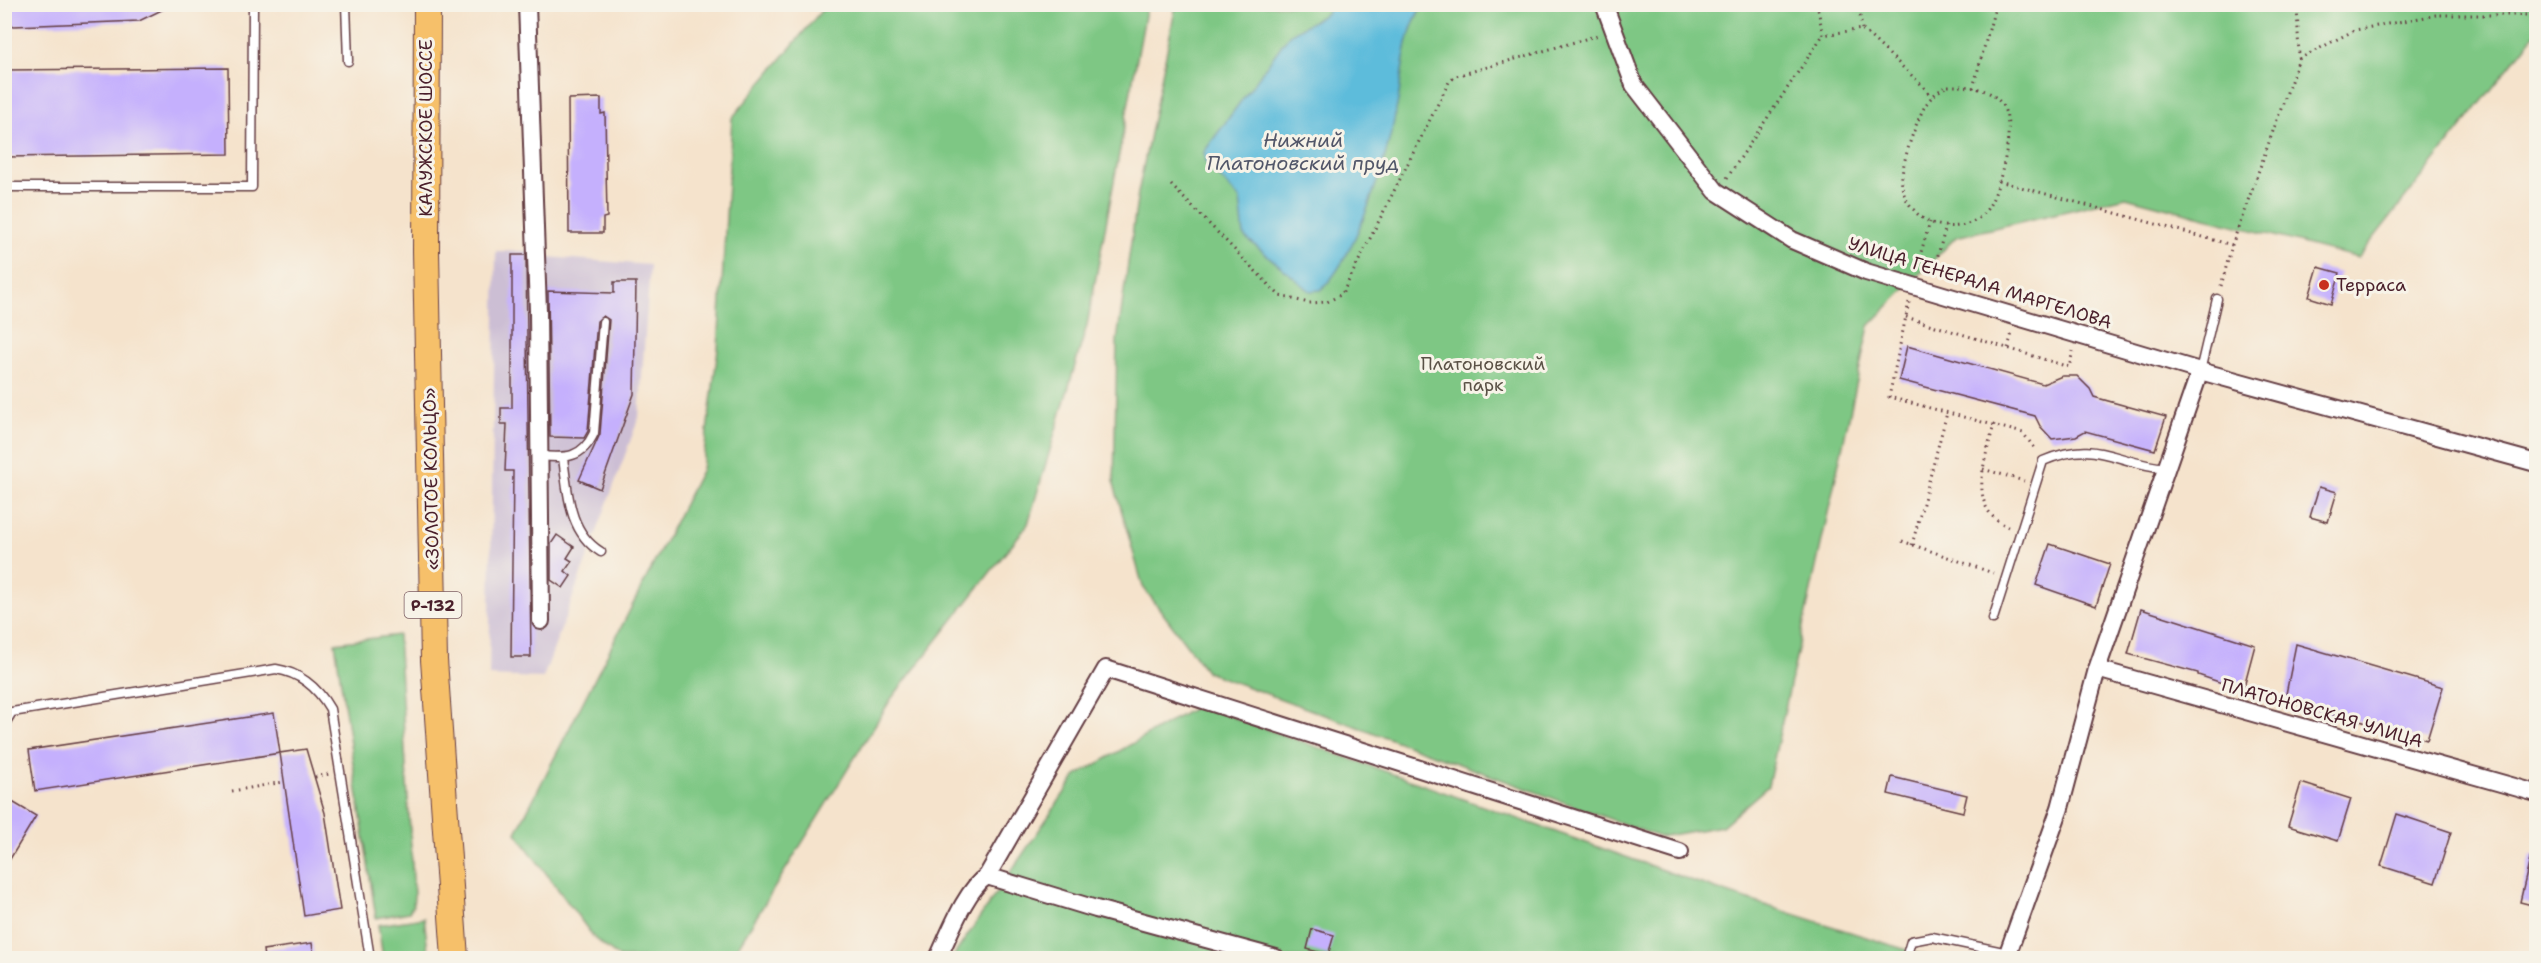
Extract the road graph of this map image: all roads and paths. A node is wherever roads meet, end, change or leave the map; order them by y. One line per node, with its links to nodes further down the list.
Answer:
1 (253, 4): 21 (lane)
2 (346, 4): 15 (lane)
3 (426, 4): 25 (main road, КАЛУЖСКОЕ ШОССЕ)
4 (527, 4): 40 (street)
5 (1604, 4): 12 (street, УЛИЦА ГЕНЕРАЛА МАРГЕЛОВА)
6 (1817, 4): 13 (path)
7 (1858, 4): 11 (path)
8 (1996, 4): 16 (path)
9 (2297, 4): 14 (path)
10 (2536, 15): 14 (path)
11 (1862, 29): 13 (path); 17 (path)
12 (1614, 31): 20 (path); 37 (street, УЛИЦА ГЕНЕРАЛА МАРГЕЛОВА)
13 (1823, 35): 18 (path)
14 (2300, 59): 24 (path)
15 (348, 61)
16 (1973, 88): 17 (path); 19 (path)
17 (1931, 97): 22 (path)
18 (1725, 181)
19 (1999, 181): 23 (path); 24 (path)
20 (1171, 185)
21 (4, 187)
22 (1930, 222): 23 (path); 26 (path)
23 (1946, 226): 27 (path)
24 (2232, 245): 28 (path)
25 (426, 251): 63 (main road, «ЗОЛОТОЕ КОЛЬЦО» / Р-132)
26 (1915, 274)
27 (1931, 279)
28 (2217, 298): 37 (lane)
29 (1909, 299): 30 (path)
30 (1906, 317): 33 (path); 38 (path)
31 (603, 322): 41 (lane)
32 (2022, 335): 33 (path)
33 (2008, 348): 35 (path)
34 (2063, 348): 35 (path)
35 (2073, 351): 36 (path)
36 (2084, 354)
37 (2200, 371): 43 (street, УЛИЦА ГЕНЕРАЛА МАРГЕЛОВА); 44 (street)
38 (1947, 413): 39 (path); 49 (path)
39 (1994, 424): 42 (path); 45 (path)
40 (539, 456): 41 (lane); 53 (street)
41 (563, 458): 50 (lane)
42 (2043, 461): 44 (lane); 46 (lane)
43 (2536, 463)
44 (2167, 468): 54 (street)
45 (1983, 469): 46 (path); 47 (path)
46 (2036, 485): 47 (lane)
47 (2021, 532): 51 (lane)
48 (1902, 541): 49 (path)
49 (1912, 545): 51 (path)
50 (601, 552)
51 (2006, 577): 52 (lane)
52 (1993, 619)
53 (541, 621)
54 (2097, 669): 58 (street, ПЛАТОНОВСКАЯ УЛИЦА); 61 (street)
55 (4, 725): 62 (lane)
56 (284, 782): 57 (path)
57 (232, 791)
58 (2536, 793)
59 (1680, 852): 60 (street)
60 (987, 876): 64 (street); 65 (street)
61 (2008, 952): 66 (lane); 67 (lane)
62 (370, 958)
63 (454, 958)
64 (938, 958)
65 (1276, 958)
66 (1906, 958)
67 (2025, 958)

